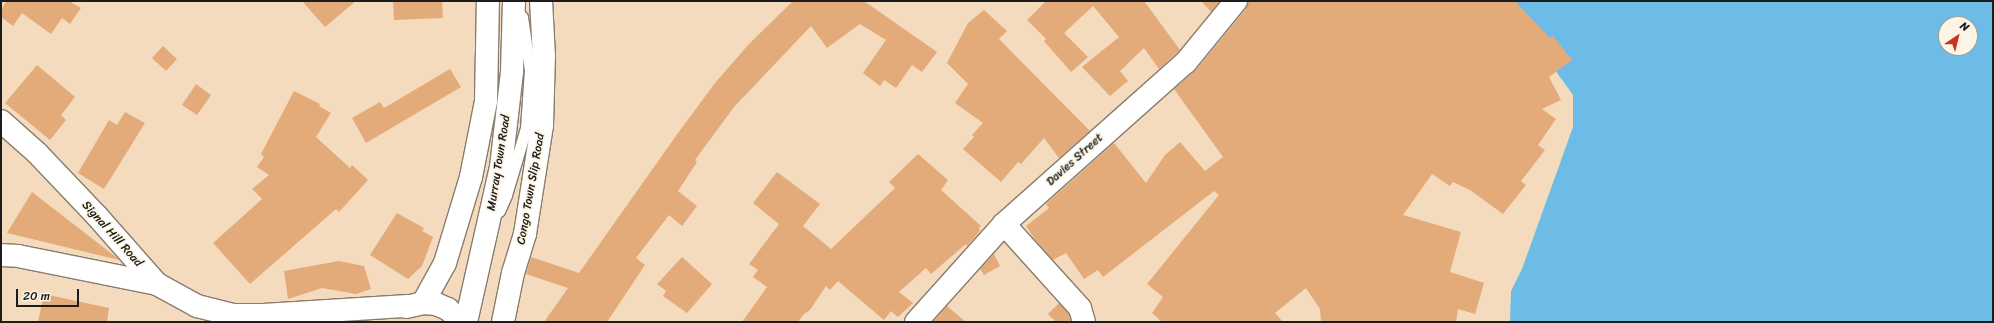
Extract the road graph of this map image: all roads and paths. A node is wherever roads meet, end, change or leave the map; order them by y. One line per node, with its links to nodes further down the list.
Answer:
1 (488, 1): 11 (main road, Murray Town Road)
2 (514, 1): 8 (main road, Murray Town Road)
3 (519, 1): 8 (lane)
4 (541, 1): 18 (main road, Congo Town Slip Road)
5 (1236, 1): 7 (main road, Davies Street)
6 (1, 121): 10 (main road, Signal Hill Road)
7 (1004, 224): 12 (main road); 19 (main road, Davies Street)
8 (484, 244): 17 (main road, Murray Town Road)
9 (1, 256): 10 (main road)
10 (156, 284): 14 (main road, Signal Hill Road)
11 (415, 305): 13 (main road, Signal Hill Road); 15 (main road); 16 (main road, Signal Hill Road)
12 (1082, 315)
13 (366, 316): 14 (main road, Signal Hill Road)
14 (260, 319)
15 (389, 322)
16 (461, 322)
17 (466, 322)
18 (503, 322)
19 (916, 322)

